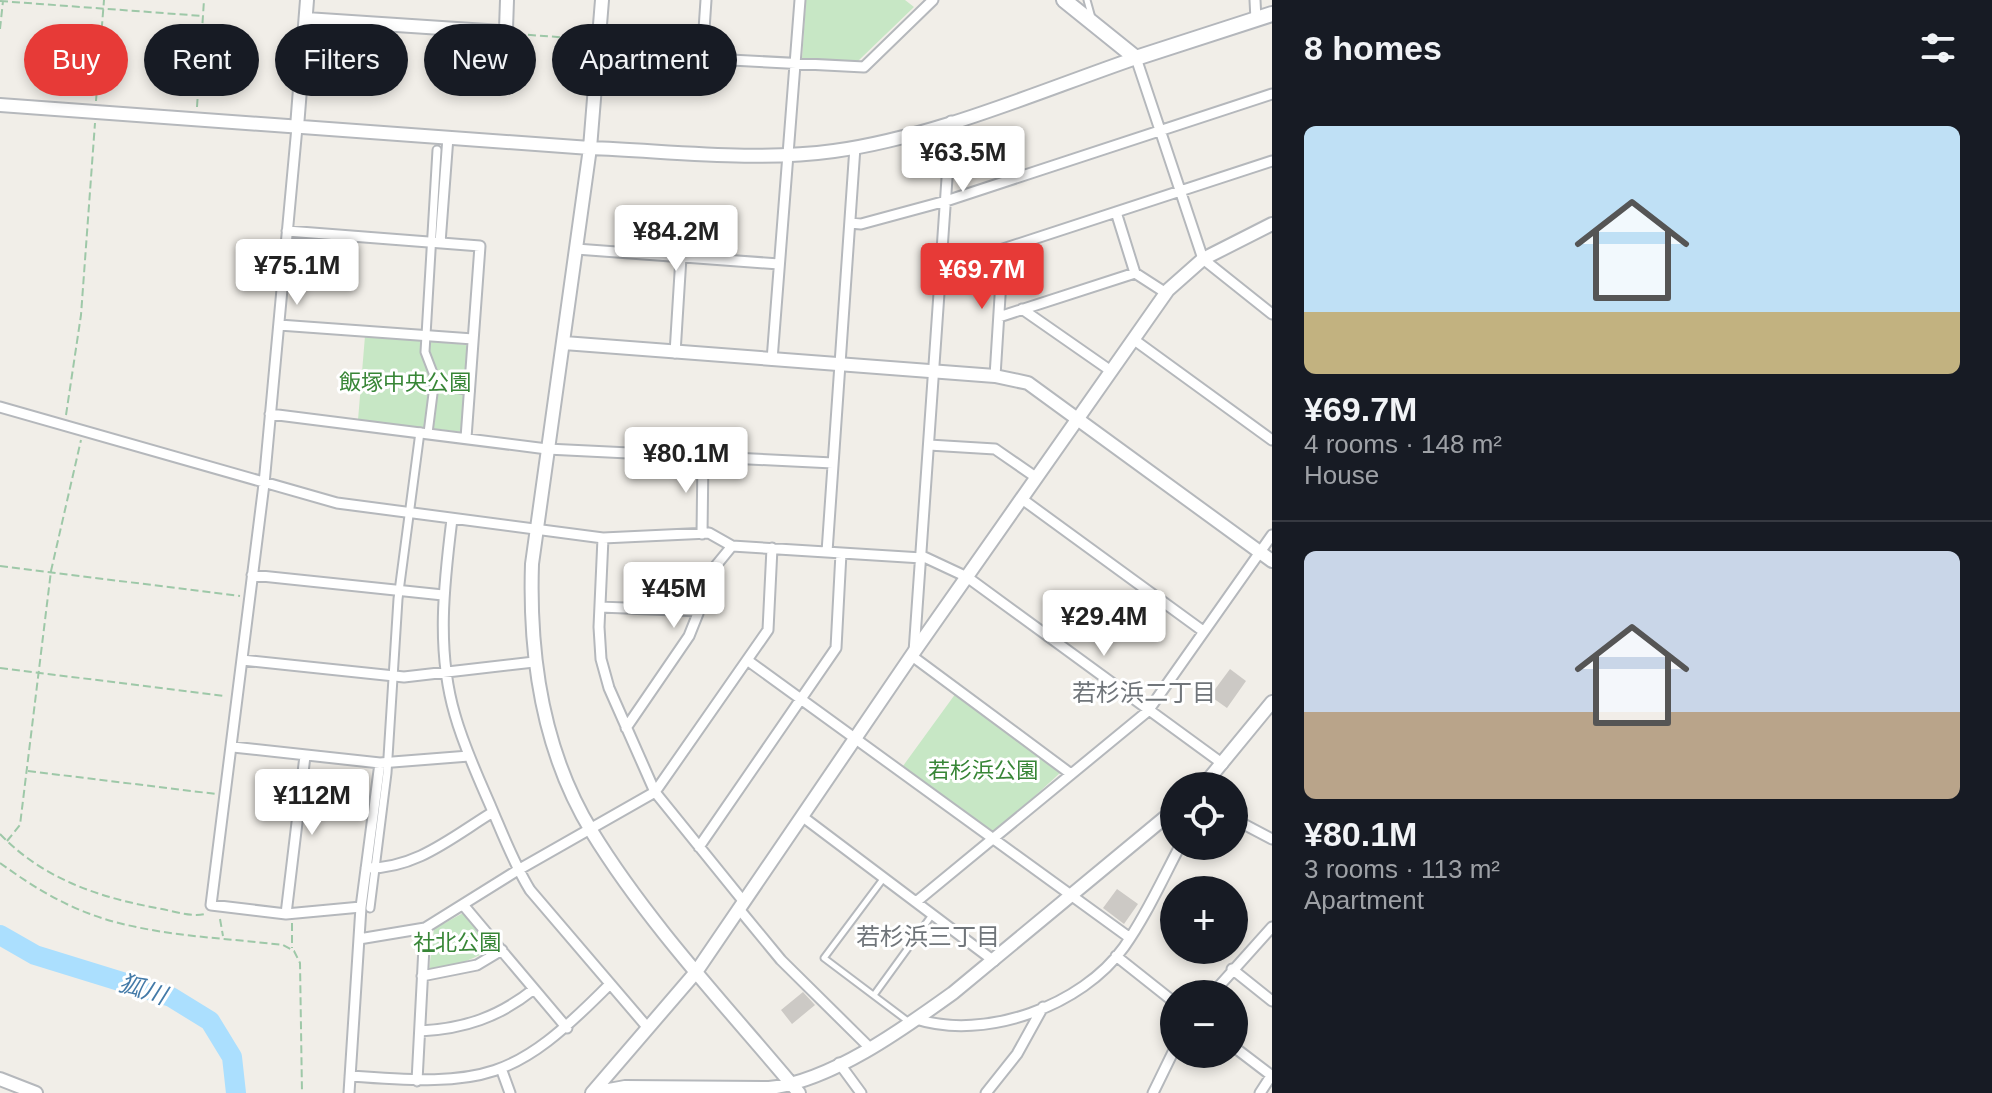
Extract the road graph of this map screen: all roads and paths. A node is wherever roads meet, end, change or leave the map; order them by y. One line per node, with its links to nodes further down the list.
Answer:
1 (2, 0): 14 (path); 24 (path)
2 (104, 0): 14 (path)
3 (204, 0): 16 (path)
4 (307, 0): 17 (street)
5 (507, 0): 20 (street)
6 (602, 0): 21 (street)
7 (706, 0): 22 (street)
8 (800, 0): 27 (street)
9 (916, 0): 13 (street)
10 (1064, 0): 19 (main road)
11 (1087, 0): 19 (lane)
12 (1255, 0): 18 (street)
13 (930, 4): 27 (street)
14 (103, 7): 16 (path); 31 (path)
15 (1272, 14): 18 (main road)
16 (203, 16): 32 (path)
17 (306, 19): 23 (street); 34 (street)
18 (1256, 20): 25 (main road)
19 (1093, 22): 25 (main road)
20 (506, 24)
21 (600, 24)
22 (704, 24)
23 (424, 27)
24 (0, 29)
25 (1136, 58): 33 (street); 35 (street)
26 (737, 60): 27 (street)
27 (796, 63): 40 (street)
28 (1272, 94): 35 (street)
29 (594, 96): 38 (street)
30 (0, 105): 31 (street)
31 (96, 112): 32 (street); 76 (path)
32 (196, 120): 34 (street)
33 (951, 121): 37 (street); 43 (street)
34 (297, 127): 36 (street); 47 (street)
35 (1159, 132): 42 (street); 43 (street)
36 (448, 137): 38 (street); 48 (street)
37 (855, 147): 40 (street); 45 (street)
38 (590, 148): 40 (street); 49 (street)
39 (437, 150): 48 (street)
40 (787, 156): 53 (street)
41 (1272, 161): 42 (street)
42 (1179, 192): 44 (street); 52 (street)
43 (946, 201): 45 (street); 54 (street)
44 (1116, 212): 50 (street); 55 (street)
45 (850, 223): 67 (street)
46 (1272, 224): 52 (street)
47 (287, 231): 48 (street); 60 (street)
48 (436, 242): 61 (street); 62 (street)
49 (576, 249): 51 (street); 64 (street)
50 (1003, 249): 54 (street); 59 (street)
51 (681, 257): 53 (street); 65 (street)
52 (1203, 259): 56 (street); 58 (street)
53 (779, 264): 66 (street)
54 (941, 264): 69 (street)
55 (1135, 273): 56 (street); 57 (street)
56 (1166, 293): 63 (street)
57 (1022, 309): 59 (street); 68 (street)
58 (1272, 314)
59 (999, 317): 70 (street)
60 (279, 325): 61 (street); 74 (street)
61 (426, 336): 62 (street); 71 (street)
62 (473, 339): 72 (street)
63 (1133, 339): 68 (street); 80 (street)
64 (564, 343): 65 (street); 82 (street)
65 (675, 353): 66 (street)
66 (772, 360): 67 (street)
67 (840, 365): 69 (street); 84 (street)
68 (1111, 371): 75 (street)
69 (934, 372): 70 (street); 81 (street)
70 (995, 376): 75 (street)
71 (435, 378): 72 (street); 78 (street)
72 (470, 391): 79 (street)
73 (0, 407): 76 (street)
74 (270, 414): 78 (street); 86 (street)
75 (1079, 418): 85 (street); 97 (street)
76 (64, 424): 77 (street)
77 (84, 431): 86 (street); 102 (path)
78 (424, 432): 79 (street); 88 (street)
79 (466, 438): 82 (street)
80 (1272, 440)
81 (929, 445): 85 (street); 99 (street)
82 (547, 449): 83 (street); 90 (street)
83 (703, 457): 84 (street); 91 (street)
84 (833, 463): 96 (street)
85 (1037, 478): 87 (street)
86 (264, 484): 88 (street); 103 (street)
87 (1022, 499): 104 (street); 110 (street)
88 (409, 513): 89 (street); 105 (street)
89 (452, 519): 90 (street); 106 (street)
90 (535, 530): 93 (street); 114 (street)
91 (702, 534): 93 (street); 94 (street)
92 (1272, 535): 97 (street)
93 (603, 538): 108 (street)
94 (732, 546): 95 (street); 109 (street)
95 (772, 548): 96 (street); 113 (street)
96 (827, 552): 98 (street)
97 (1260, 552): 100 (street); 110 (street)
98 (841, 553): 99 (street); 120 (street)
99 (922, 557): 104 (street); 111 (street)
100 (1272, 561)
101 (0, 566): 102 (path)
102 (51, 571): 107 (path); 116 (path)
103 (252, 575): 105 (street); 107 (street)
104 (967, 577): 111 (street); 122 (street)
105 (399, 592): 106 (street); 118 (street)
106 (443, 595): 117 (street)
107 (250, 597): 112 (street)
108 (600, 607): 109 (street); 123 (street)
109 (699, 611): 123 (street)
110 (1203, 631): 122 (street)
111 (913, 654): 124 (street); 132 (street)
112 (242, 660): 118 (street); 119 (street)
113 (747, 660): 120 (street); 133 (street)
114 (534, 662): 117 (street); 139 (street)
115 (0, 668): 116 (path)
116 (39, 673): 119 (path); 130 (path)
117 (446, 673): 118 (street); 127 (street)
118 (395, 676): 128 (street)
119 (238, 698): 125 (street)
120 (802, 698): 124 (street); 144 (street)
121 (1270, 706): 129 (street)
122 (1148, 711): 129 (street); 132 (street)
123 (626, 728): 133 (street)
124 (858, 737): 136 (street); 141 (street)
125 (233, 747): 126 (street); 134 (street)
126 (305, 756): 128 (street); 156 (street)
127 (469, 756): 128 (street); 135 (street)
128 (384, 762): 147 (street)
129 (1223, 764): 131 (street)
130 (27, 771): 134 (path); 143 (path)
131 (1216, 772)
132 (1071, 774): 141 (street)
133 (655, 792): 139 (street); 144 (street)
134 (226, 795): 152 (street)
135 (493, 812): 147 (street); 148 (street)
136 (803, 817): 149 (street); 153 (street)
137 (1160, 821): 150 (street)
138 (1248, 826): 142 (street)
139 (591, 830): 148 (street); 168 (street)
140 (0, 834): 143 (path)
141 (994, 838): 150 (street); 151 (street)
142 (1272, 839)
143 (7, 841): 152 (path)
144 (699, 847): 153 (street)
145 (1172, 860): 161 (street)
146 (0, 863): 160 (path)
147 (370, 868): 155 (street)
148 (518, 870): 154 (street); 171 (street)
149 (884, 878): 151 (street); 174 (lane)
150 (1071, 894): 161 (street); 166 (street)
151 (916, 902): 157 (street)
152 (214, 905): 156 (street); 160 (path)
153 (742, 905): 168 (street); 181 (street)
154 (464, 906): 159 (street); 164 (street)
155 (365, 908): 156 (street); 162 (street)
156 (289, 914): 163 (path)
157 (932, 914): 166 (street); 174 (lane)
158 (1272, 927): 167 (street)
159 (425, 928): 162 (street); 169 (street)
160 (223, 937): 163 (path)
161 (1130, 938): 165 (street)
162 (359, 939): 186 (street)
163 (292, 950): 193 (path)
164 (502, 950): 169 (street); 172 (street)
165 (1116, 956): 173 (street); 176 (street)
166 (994, 961): 177 (street)
167 (1232, 969): 170 (street); 175 (street)
168 (696, 972): 179 (street); 190 (street)
169 (422, 976): 180 (street)
170 (1223, 980)
171 (610, 984): 178 (street); 179 (street)
172 (534, 989): 178 (street); 180 (street)
173 (1160, 991)
174 (874, 995): 177 (lane)
175 (1272, 1001)
176 (1043, 1007): 177 (street); 198 (street)
177 (914, 1021): 181 (street)
178 (567, 1028): 185 (street)
179 (648, 1028): 196 (street)
180 (420, 1031): 189 (street)
181 (869, 1047): 183 (street)
182 (1248, 1058): 187 (street)
183 (839, 1063): 190 (street); 197 (street)
184 (1165, 1068): 199 (street)
185 (502, 1071): 189 (street); 195 (street)
186 (350, 1076): 189 (street); 194 (street)
187 (1272, 1076): 200 (street)
188 (0, 1079): 192 (street)
189 (417, 1081)
190 (795, 1089): 191 (street)
191 (696, 1090): 196 (street)
192 (36, 1093)
193 (302, 1093)
194 (349, 1093)
195 (510, 1093)
196 (593, 1093)
197 (861, 1093)
198 (986, 1093)
199 (1153, 1093)
200 (1260, 1093)

